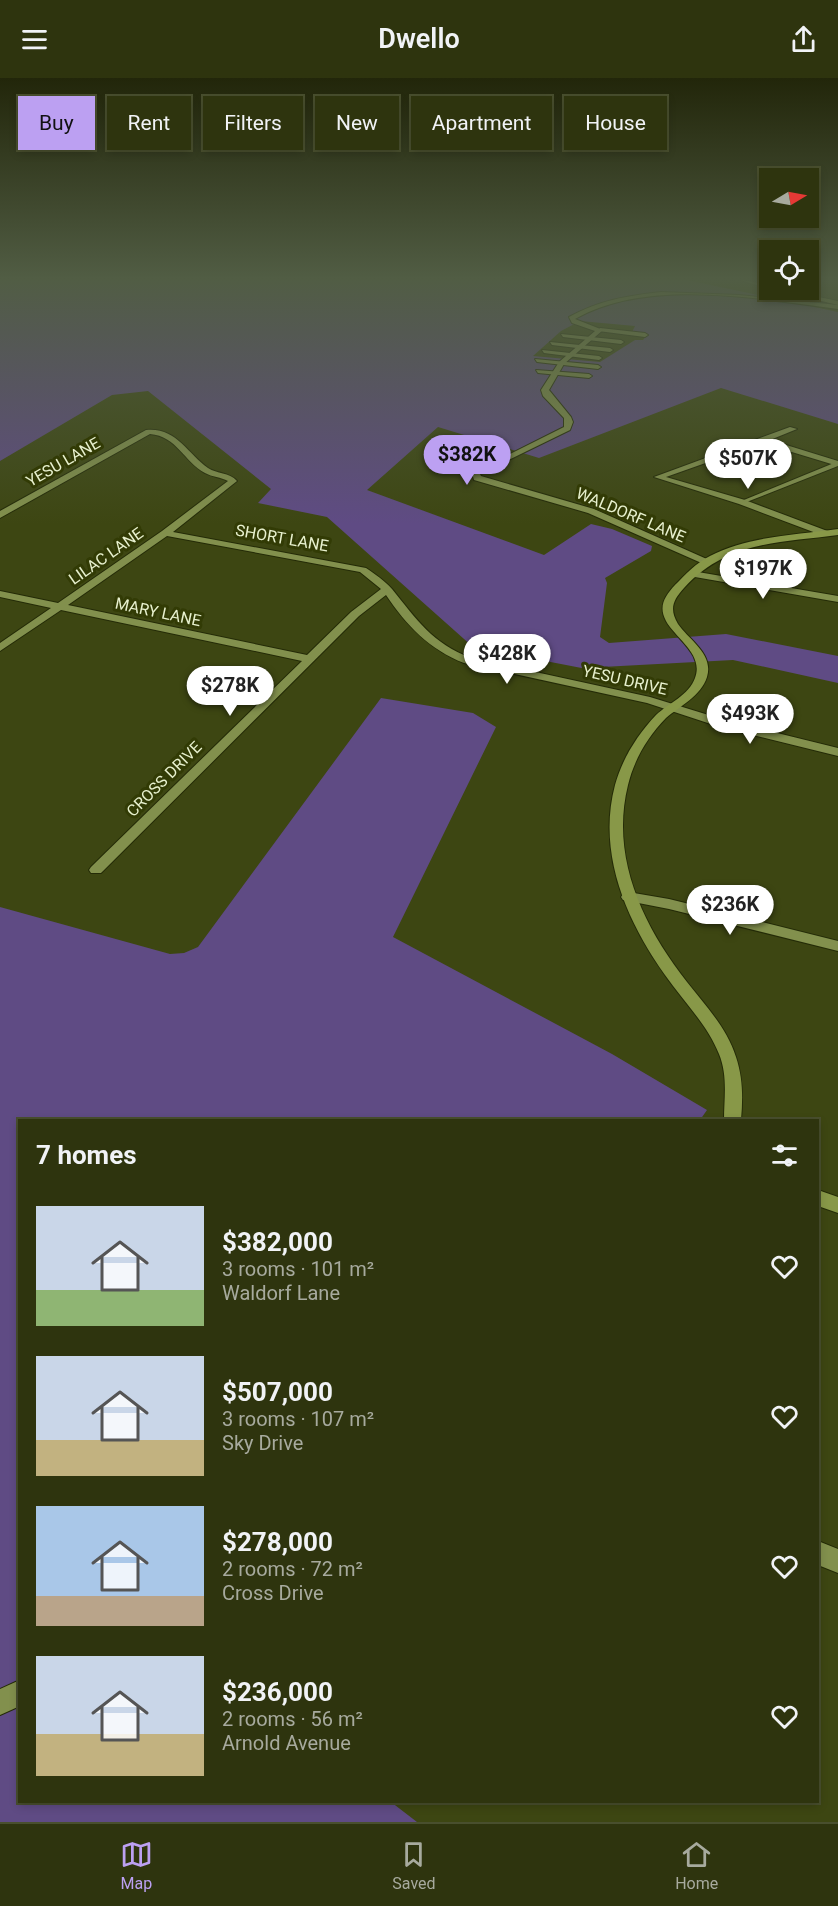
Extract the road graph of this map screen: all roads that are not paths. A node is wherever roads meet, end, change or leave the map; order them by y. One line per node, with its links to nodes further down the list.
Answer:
1 (548, 361): 2 (lane)
2 (561, 363): 3 (lane); 5 (street, WALDORF LANE)
3 (597, 367)
4 (538, 371): 5 (lane)
5 (555, 373): 6 (lane); 15 (street, WALDORF LANE)
6 (589, 376)
7 (793, 429): 8 (street)
8 (762, 440): 9 (street); 11 (street)
9 (837, 464): 11 (lane)
10 (229, 486): 12 (street, YESU LANE); 13 (street, LILAC LANE)
11 (742, 502): 14 (street)
12 (0, 515)
13 (165, 533): 17 (street, SHORT LANE); 20 (street, LILAC LANE)
14 (833, 533): 15 (street)
15 (706, 562): 16 (street)
16 (692, 574): 19 (street); 23 (street)
17 (387, 589): 22 (street, CROSS DRIVE); 23 (street, YESU DRIVE)
18 (0, 594): 20 (street, MARY LANE)
19 (838, 599)
20 (60, 606): 21 (street, LILAC LANE); 22 (street, MARY LANE)
21 (0, 648)
22 (310, 659): 25 (street, CROSS DRIVE)
23 (672, 708): 24 (street, YESU DRIVE); 26 (street)
24 (838, 752)
25 (96, 870)
26 (628, 897): 27 (street); 28 (street)
27 (838, 946)
28 (732, 1119)
29 (819, 1198): 30 (street)
30 (838, 1205)
31 (819, 1553): 32 (street)
32 (838, 1561)
33 (18, 1694): 34 (street)
34 (0, 1702)

